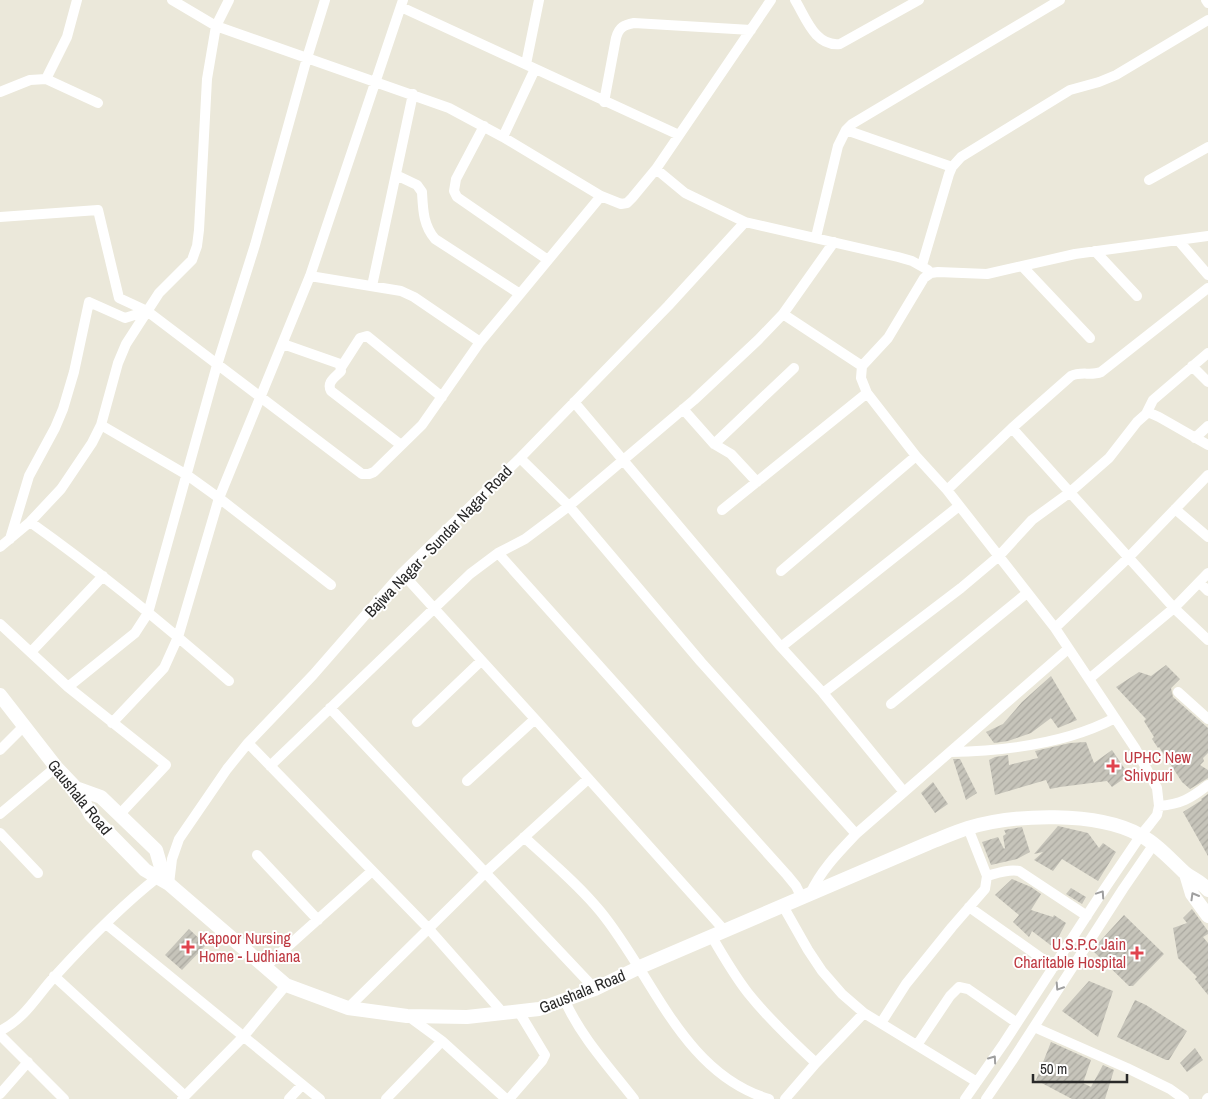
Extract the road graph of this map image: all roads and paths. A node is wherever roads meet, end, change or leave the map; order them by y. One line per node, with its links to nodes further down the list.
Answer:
1 (77, 0): 16 (street)
2 (172, 0): 12 (street)
3 (229, 0): 12 (street)
4 (325, 0): 14 (street)
5 (539, 0): 15 (street)
6 (771, 0): 13 (street)
7 (795, 0): 8 (street)
8 (919, 0)
9 (1060, 0): 23 (street)
10 (402, 4): 15 (street); 17 (street)
11 (1208, 20): 27 (street)
12 (216, 26): 14 (street); 49 (street)
13 (750, 30): 20 (street); 24 (street)
14 (307, 58): 17 (street); 55 (street)
15 (530, 67): 20 (street); 25 (street)
16 (46, 79): 18 (street); 21 (street)
17 (376, 82): 19 (street); 44 (street)
18 (0, 92)
19 (413, 94): 22 (street); 29 (street)
20 (604, 102): 24 (street)
21 (98, 103)
22 (484, 126): 25 (street); 39 (street)
23 (846, 130): 27 (street); 35 (street)
24 (679, 135): 28 (street)
25 (503, 136): 31 (street)
26 (1208, 147): 30 (street)
27 (952, 167): 40 (street)
28 (656, 169): 31 (street); 33 (street)
29 (396, 174): 45 (street); 47 (street)
30 (1149, 180)
31 (601, 196): 39 (street)
32 (0, 217): 49 (street)
33 (745, 222): 35 (street); 64 (street, Bajwa Nagar - Sundar Nagar Road)
34 (1208, 236): 36 (street)
35 (816, 237): 37 (street)
36 (1178, 240): 38 (street); 43 (street)
37 (834, 242): 40 (street); 50 (street)
38 (1095, 251): 41 (street); 48 (street)
39 (548, 260): 47 (street)
40 (922, 265): 42 (street)
41 (1022, 266): 42 (street); 51 (street)
42 (932, 273): 57 (street)
43 (1208, 275)
44 (310, 276): 45 (street); 53 (street)
45 (372, 286): 52 (street)
46 (1208, 288): 69 (street)
47 (520, 294): 52 (street)
48 (1137, 296)
49 (146, 311): 55 (street); 67 (street); 89 (street)
50 (783, 314): 57 (street); 65 (street)
51 (1090, 338)
52 (480, 342): 62 (street)
53 (283, 344): 56 (street); 63 (street)
54 (1208, 353): 58 (street)
55 (217, 365): 63 (street); 77 (street)
56 (342, 366): 62 (street); 72 (street)
57 (862, 366): 61 (street)
58 (1192, 366): 60 (street); 66 (street)
59 (794, 368): 71 (street)
60 (1208, 382)
61 (867, 393): 74 (street); 79 (street)
62 (442, 397): 72 (street)
63 (260, 398): 72 (street); 82 (street)
64 (574, 402): 75 (street, Bajwa Nagar - Sundar Nagar Road); 76 (street)
65 (683, 409): 71 (street); 76 (street)
66 (1146, 414): 70 (street); 81 (street)
67 (102, 425): 77 (street); 87 (street)
68 (1208, 426): 70 (street)
69 (1012, 428): 80 (street); 81 (street)
70 (1195, 438): 73 (street)
71 (714, 444): 79 (street)
72 (401, 445)
73 (1208, 445)
74 (916, 456): 80 (street); 94 (street)
75 (520, 458): 83 (street); 95 (street, Bajwa Nagar - Sundar Nagar Road)
76 (624, 460): 83 (street); 108 (street)
77 (187, 475): 82 (street); 103 (street)
78 (1208, 475): 85 (street)
79 (757, 482): 86 (street)
80 (946, 490): 84 (street)
81 (1069, 493): 92 (street); 93 (street)
82 (220, 498): 98 (street); 106 (street)
83 (569, 506): 91 (street); 141 (street)
84 (959, 506): 92 (street); 108 (street)
85 (1175, 509): 88 (street); 93 (street)
86 (722, 510)
87 (30, 522): 89 (street); 97 (street)
88 (1208, 537)
89 (10, 539): 90 (street)
90 (0, 547)
91 (498, 553): 101 (street); 153 (street)
92 (999, 556): 100 (street); 116 (street)
93 (1128, 558): 102 (street); 105 (street)
94 (781, 571)
95 (402, 573): 101 (street); 126 (street, Bajwa Nagar - Sundar Nagar Road)
96 (1208, 574): 99 (street)
97 (103, 576): 103 (street); 110 (street)
98 (331, 585)
99 (1204, 587): 102 (street)
100 (1026, 593): 105 (street); 118 (street)
101 (434, 608): 111 (street); 119 (street)
102 (1174, 608): 107 (street); 112 (street)
103 (148, 613): 106 (street); 114 (street)
104 (0, 624): 110 (street)
105 (1054, 628): 109 (street)
106 (178, 637): 113 (street); 124 (street)
107 (1208, 640)
108 (781, 647): 116 (street)
109 (1068, 650): 112 (street); 128 (street)
110 (31, 652): 114 (street)
111 (481, 661): 122 (street); 123 (street)
112 (1089, 679): 120 (street)
113 (229, 682)
114 (68, 687): 124 (street)
115 (1178, 692): 121 (street)
116 (823, 693): 135 (street)
117 (0, 695): 125 (street, Gaushala Road)
118 (891, 704)
119 (330, 708): 129 (street); 147 (street)
120 (1115, 718): 128 (street); 136 (street)
121 (1208, 718)
122 (535, 719): 131 (street); 132 (street)
123 (418, 722)
124 (112, 723): 138 (street)
125 (24, 726): 127 (street); 130 (street, Gaushala Road)
126 (248, 743): 129 (street); 151 (street, Bajwa Nagar - Sundar Nagar Road)
127 (0, 750)
128 (950, 752): 135 (street)
129 (270, 766): 146 (street)
130 (56, 767): 134 (street, Gaushala Road); 137 (street)
131 (588, 779): 143 (street); 161 (street)
132 (466, 781)
133 (1208, 786): 136 (street)
134 (76, 788): 138 (street); 151 (street, Gaushala Road)
135 (904, 792): 141 (street)
136 (1158, 806): 142 (street)
137 (0, 814)
138 (119, 815): 151 (street)
139 (968, 828): 142 (street, Gaushala Road); 150 (street); 153 (street, Gaushala Road)
140 (0, 833): 148 (street)
141 (856, 834): 153 (street)
142 (1141, 835): 144 (street, Gaushala Road); 156 (street, one-way to 142)
143 (524, 837): 147 (street); 164 (street)
144 (1154, 844): 149 (street, Gaushala Road); 177 (street, one-way to 177)
145 (257, 855): 158 (street)
146 (372, 871): 158 (street); 160 (street)
147 (486, 872): 160 (street); 168 (street)
148 (38, 873)
149 (1186, 874): 152 (street, Gaushala Road); 157 (street, one-way to 149)
150 (987, 876): 155 (street); 156 (street)
151 (164, 881): 159 (street); 163 (street, Gaushala Road)
152 (1208, 890)
153 (806, 896): 154 (street, Gaushala Road)
154 (783, 906): 161 (street, Gaushala Road); 172 (street)
155 (969, 907): 165 (street); 175 (street)
156 (1087, 916): 165 (street)
157 (1208, 916)
158 (318, 920): 163 (street)
159 (106, 924): 166 (street); 180 (street)
160 (428, 928): 170 (street); 173 (street)
161 (725, 931): 162 (street, Gaushala Road)
162 (712, 937): 164 (street, Gaushala Road); 184 (street)
163 (266, 966): 167 (street, Gaushala Road)
164 (640, 967): 168 (street, Gaushala Road); 195 (street)
165 (1054, 967): 176 (street)
166 (54, 976): 178 (street); 188 (street)
167 (286, 985): 170 (street, Gaushala Road); 180 (street)
168 (595, 989): 169 (street, Gaushala Road)
169 (565, 1001): 171 (street, Gaushala Road); 194 (street)
170 (348, 1008): 174 (street, Gaushala Road)
171 (519, 1012): 173 (street, Gaushala Road); 193 (street)
172 (864, 1013): 175 (street); 184 (street)
173 (504, 1014): 174 (street, Gaushala Road)
174 (407, 1016): 181 (street)
175 (881, 1023): 182 (street)
176 (1017, 1024): 182 (street); 185 (street, one-way to 176)
177 (1034, 1027): 198 (street); 199 (street)
178 (0, 1031)
179 (0, 1035): 183 (street)
180 (243, 1037): 186 (street); 188 (street)
181 (442, 1041): 192 (street); 193 (street)
182 (917, 1045): 185 (street)
183 (28, 1062): 187 (street); 189 (street)
184 (816, 1063): 196 (street)
185 (977, 1082): 197 (street)
186 (302, 1085): 190 (street); 191 (street)
187 (0, 1094)
188 (184, 1097)
189 (64, 1099)
190 (289, 1099)
191 (320, 1099)
192 (386, 1099)
193 (508, 1099)
194 (634, 1099)
195 (769, 1099)
196 (785, 1099)
197 (965, 1099)
198 (986, 1099)
199 (1184, 1099)

